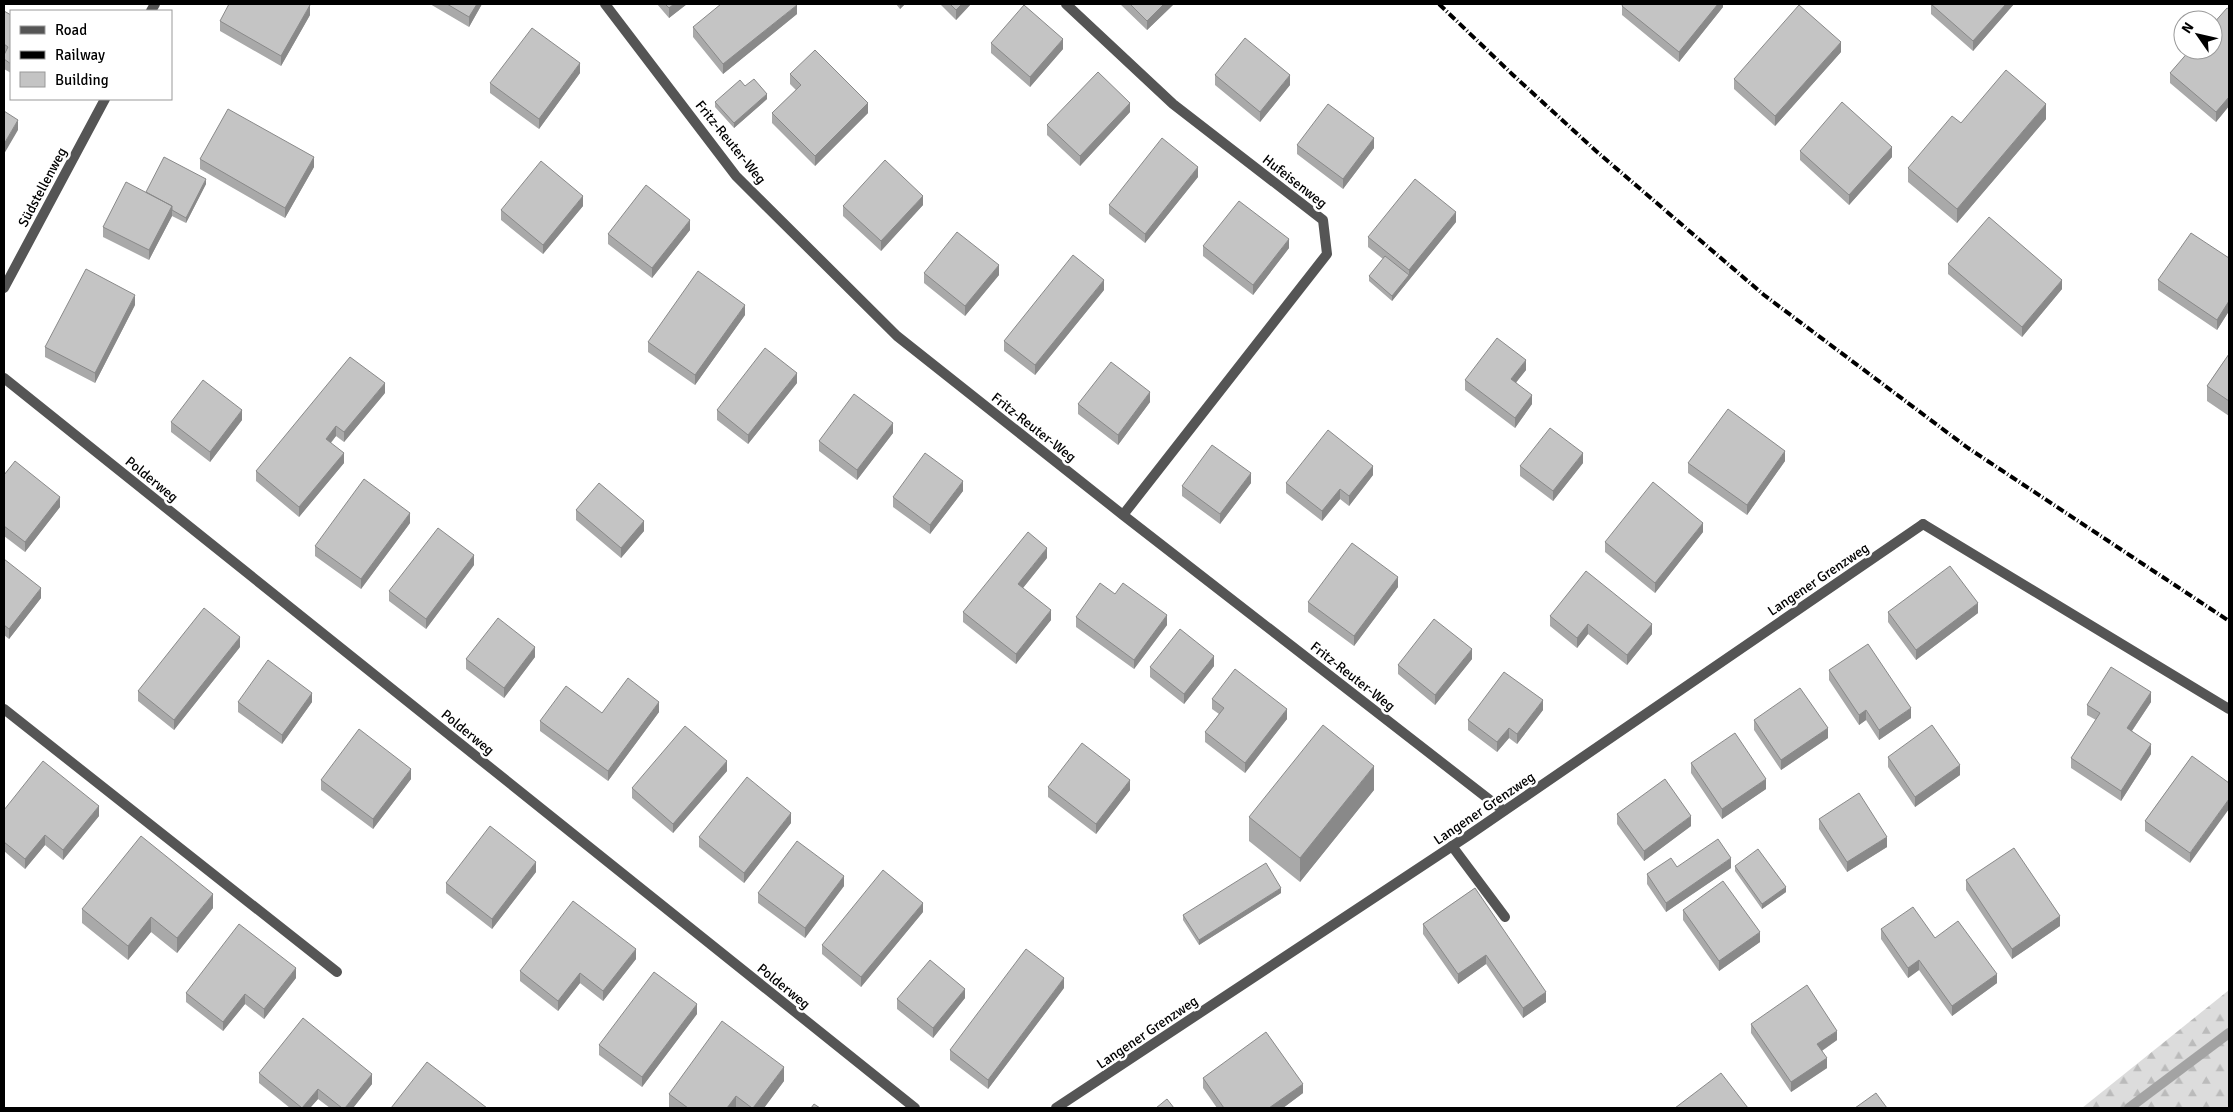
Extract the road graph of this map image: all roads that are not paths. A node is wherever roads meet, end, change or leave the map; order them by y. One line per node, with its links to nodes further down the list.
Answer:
1 (605, 4): 6 (street, Fritz-Reuter-Weg)
2 (1066, 4): 6 (street, Hufeisenweg)
3 (104, 100): 4 (street, Südstellenweg)
4 (4, 288)
5 (4, 378): 13 (street, Polderweg)
6 (1123, 515): 9 (street, Fritz-Reuter-Weg)
7 (4, 709): 12 (street)
8 (2229, 709): 9 (street, Langener Grenzweg)
9 (1504, 811): 10 (street, Langener Grenzweg)
10 (1452, 846): 11 (street); 14 (street, Langener Grenzweg)
11 (1505, 917)
12 (337, 972)
13 (915, 1108)
14 (1056, 1108)

